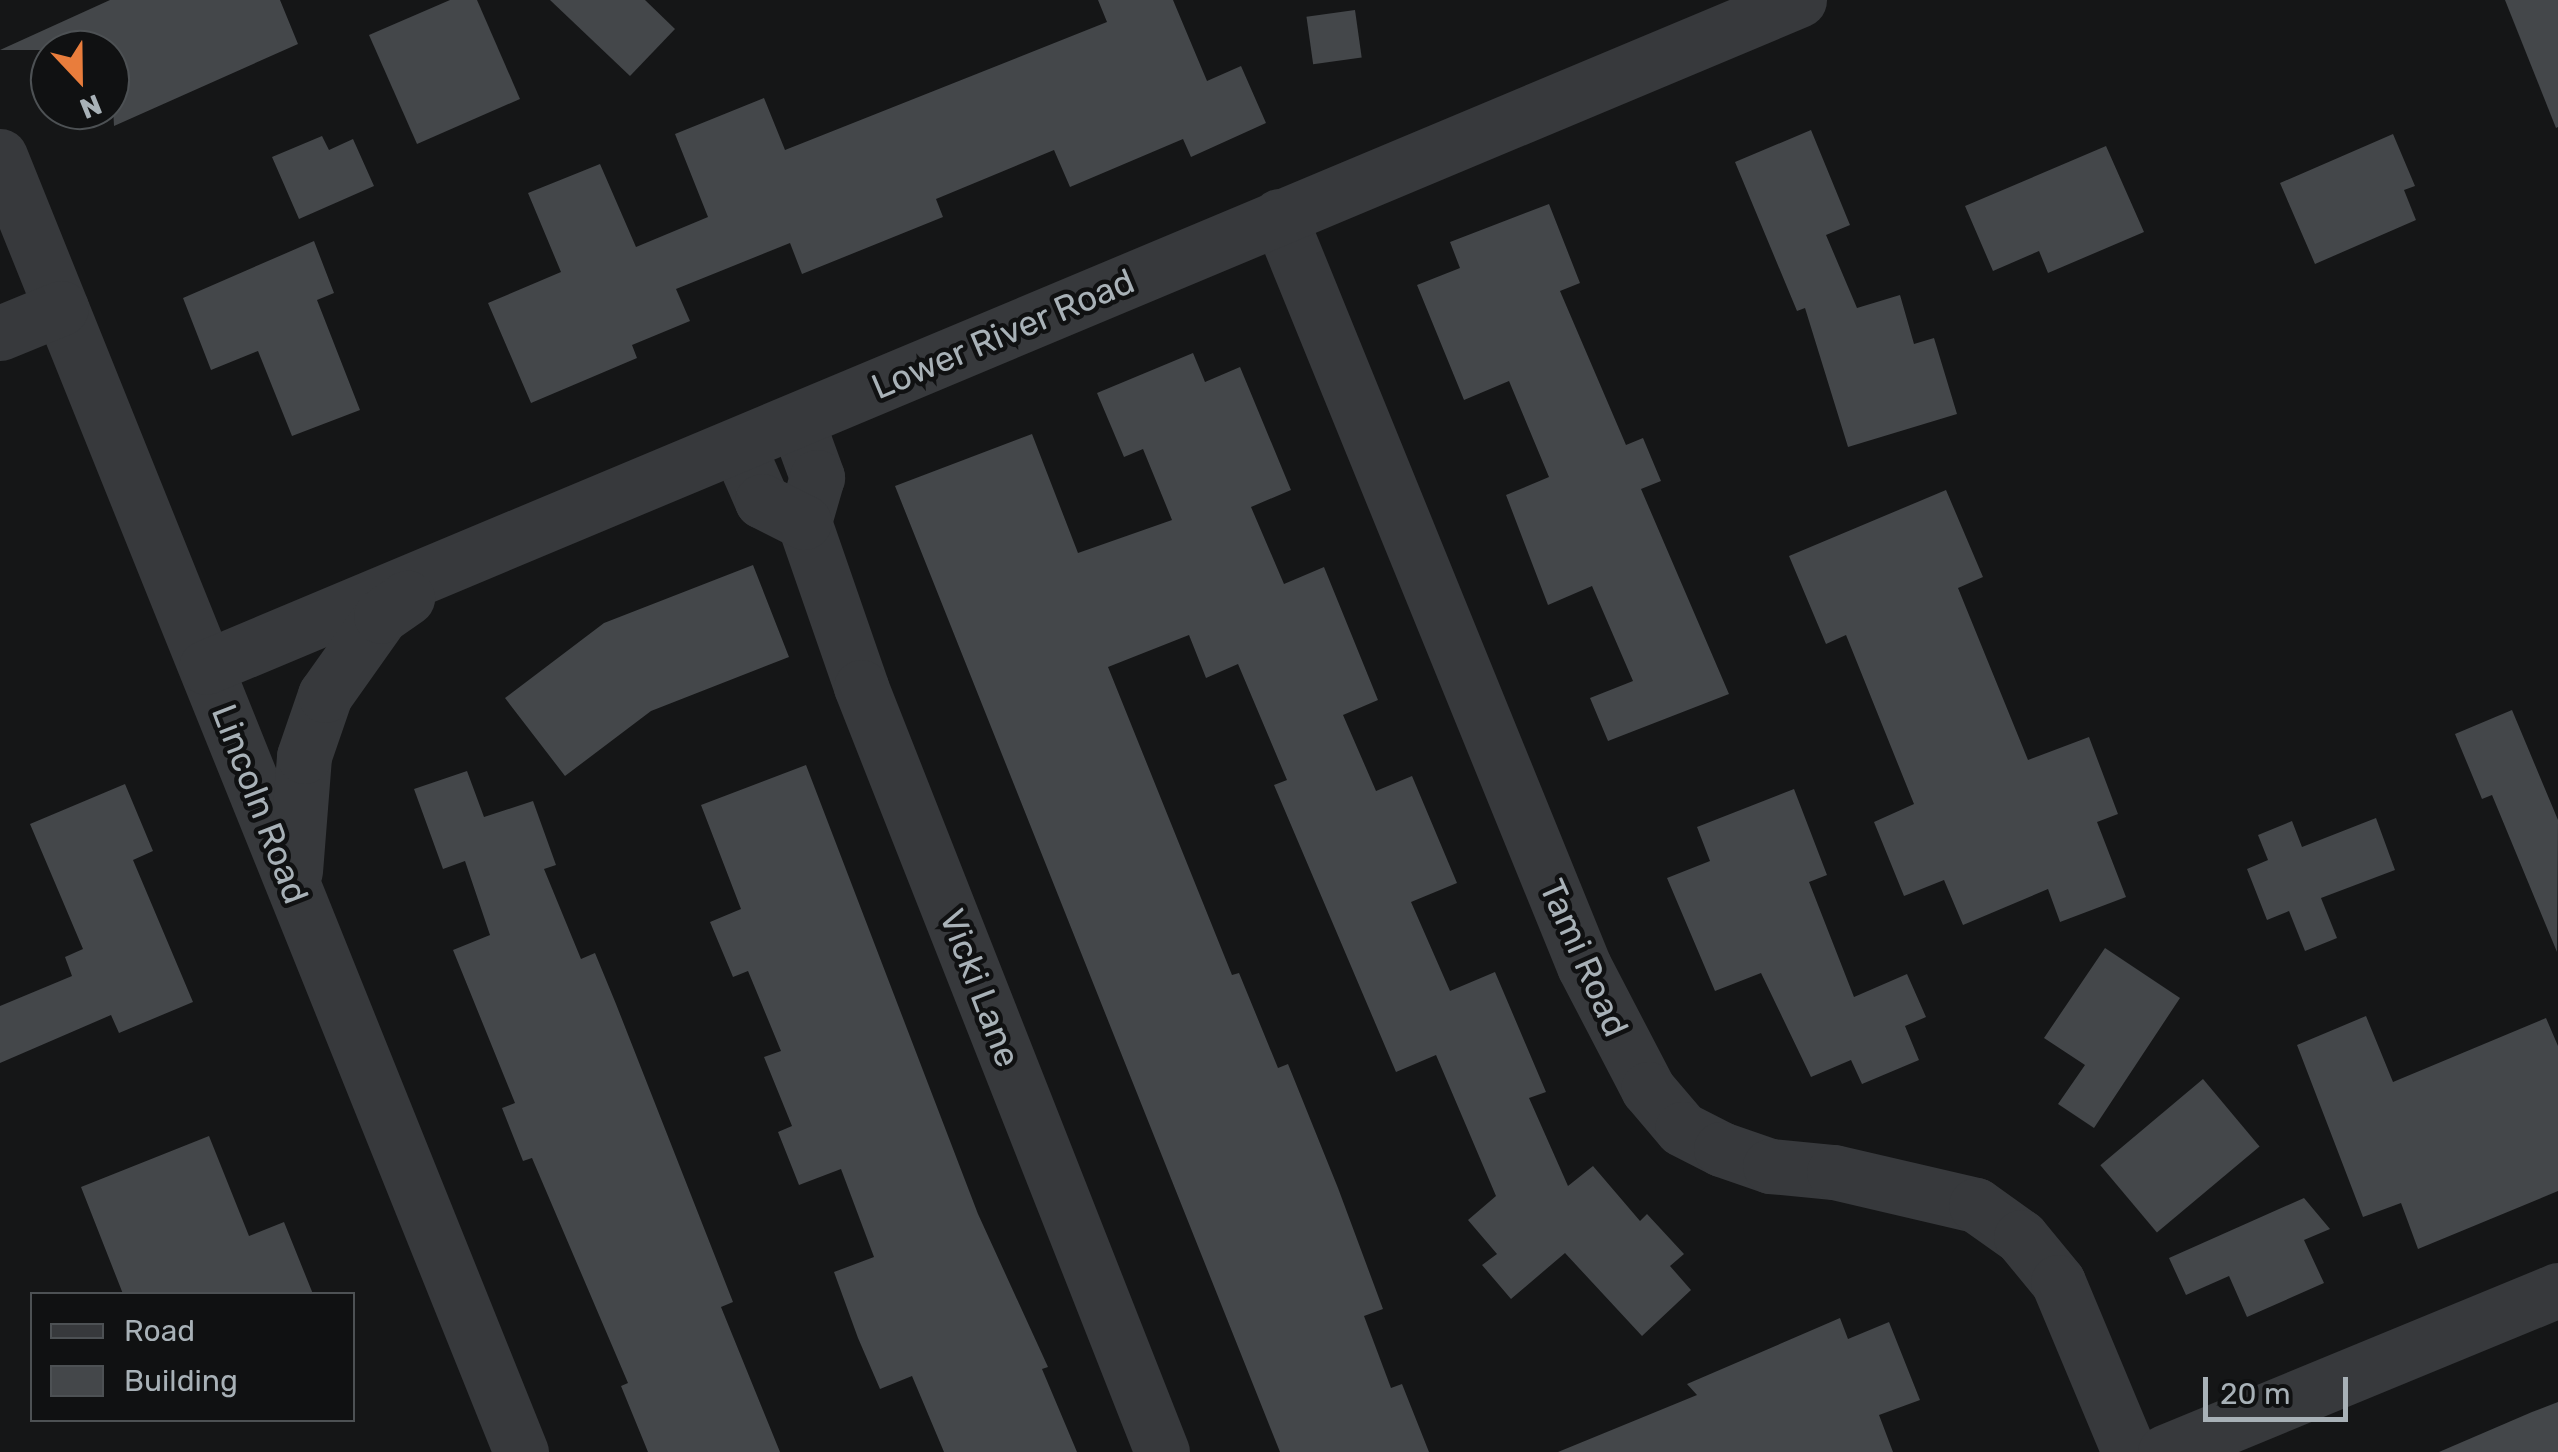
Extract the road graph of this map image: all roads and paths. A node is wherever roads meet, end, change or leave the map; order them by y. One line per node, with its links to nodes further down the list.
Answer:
1 (1799, 0): 3 (street, Lower River Road)
2 (0, 156): 4 (street, Lincoln Road)
3 (1280, 216): 6 (street, Lower River Road); 15 (street, Tami Road)
4 (61, 308): 5 (street); 10 (street, Lincoln Road)
5 (0, 333)
6 (797, 422): 7 (street, Lower River Road); 8 (street)
7 (738, 446): 8 (street); 9 (street, Lower River Road)
8 (804, 522): 14 (street, Vicki Lane)
9 (466, 560): 10 (street, Lower River Road); 11 (street)
10 (206, 667): 11 (street, Lincoln Road)
11 (295, 894): 13 (street, Lincoln Road)
12 (2558, 1290): 16 (street)
13 (522, 1452)
14 (1162, 1452)
15 (2128, 1452)
16 (2164, 1452)

